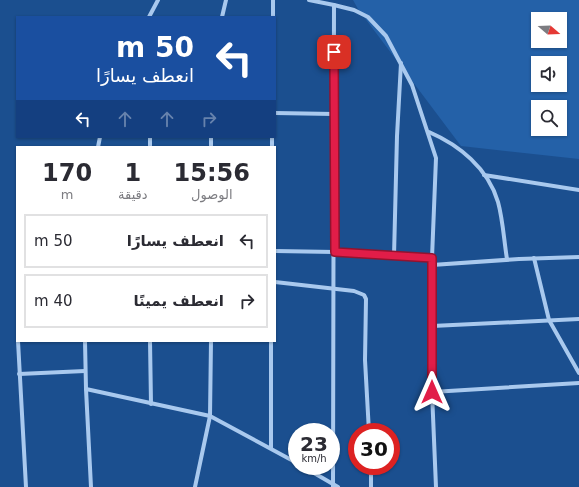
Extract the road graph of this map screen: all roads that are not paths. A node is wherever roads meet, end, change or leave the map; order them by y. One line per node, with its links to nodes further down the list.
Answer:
1 (158, 0): 6 (street)
2 (226, 0): 7 (street)
3 (273, 0): 8 (street)
4 (309, 0): 5 (street)
5 (334, 5): 9 (street); 11 (street)
6 (150, 16)
7 (222, 16)
8 (273, 16)
9 (401, 63): 12 (street); 17 (street)
10 (276, 113): 11 (street)
11 (334, 114): 16 (street)
12 (429, 132): 13 (street); 19 (street)
13 (484, 175): 14 (street); 21 (street)
14 (579, 190)
15 (276, 251): 16 (street)
16 (335, 252): 17 (street); 24 (street)
17 (394, 256): 19 (street)
18 (579, 257): 20 (street)
19 (432, 258): 22 (street)
20 (534, 258): 21 (street); 26 (street)
21 (507, 259): 22 (street)
22 (432, 265): 27 (street)
23 (276, 282): 24 (street)
24 (335, 290): 41 (street); 46 (street)
25 (579, 319): 26 (street)
26 (549, 320): 27 (street); 34 (street)
27 (432, 326): 38 (street)
28 (18, 342): 35 (street)
29 (85, 342): 33 (street)
30 (150, 342): 39 (street)
31 (211, 342): 40 (street)
32 (271, 342): 42 (street)
33 (85, 371): 35 (street); 37 (street)
34 (579, 373)
35 (19, 374): 47 (street)
36 (579, 383): 38 (street)
37 (86, 389): 39 (street); 48 (street)
38 (432, 392): 51 (street)
39 (152, 404): 40 (street)
40 (210, 416): 42 (street); 49 (street)
41 (368, 423)
42 (270, 448): 43 (street)
43 (288, 458)
44 (317, 475): 46 (street)
45 (371, 475): 50 (street)
46 (335, 486)
47 (26, 487)
48 (91, 487)
49 (196, 487)
50 (371, 487)
51 (436, 487)

